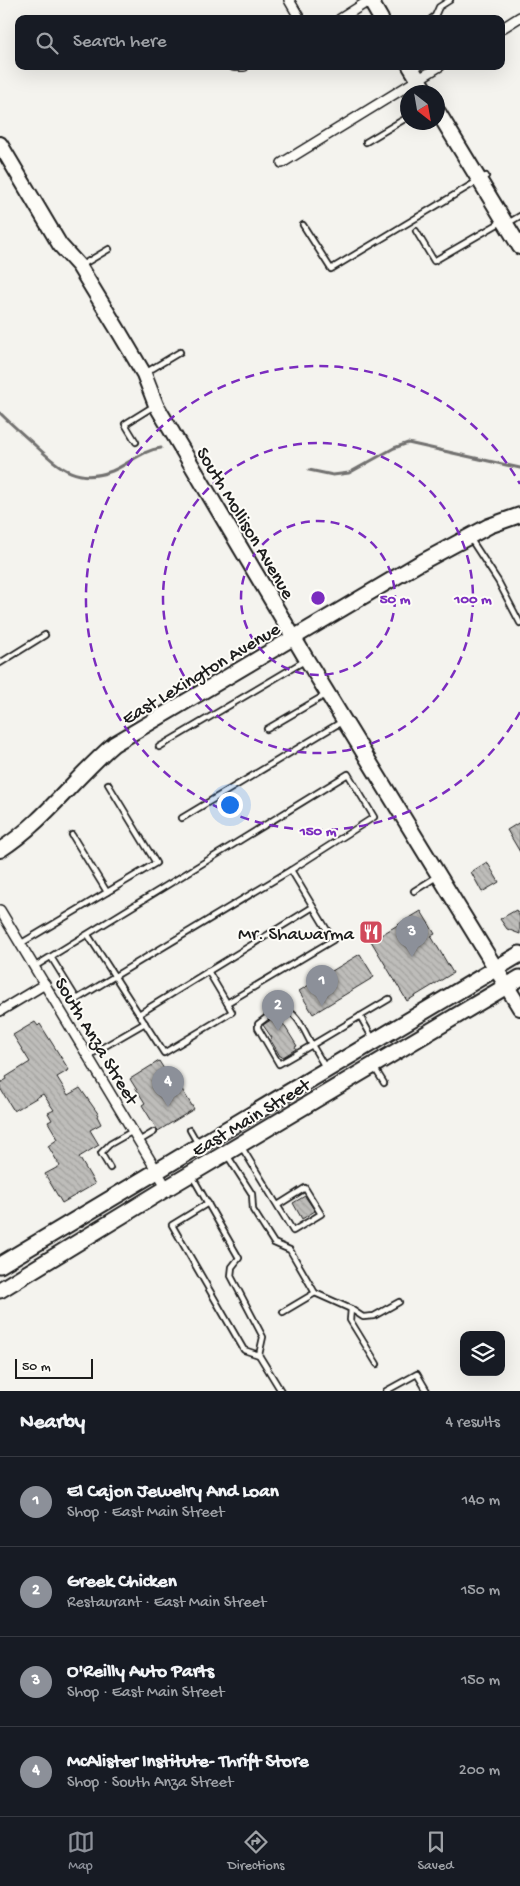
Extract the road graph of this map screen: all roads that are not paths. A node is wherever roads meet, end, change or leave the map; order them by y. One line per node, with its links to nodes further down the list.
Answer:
1 (289, 0): 4 (street)
2 (370, 0): 5 (street); 6 (main road)
3 (450, 0): 7 (lane)
4 (298, 15)
5 (346, 15)
6 (379, 15)
7 (435, 15)
8 (520, 17): 9 (street)
9 (505, 26)
10 (412, 70): 12 (main road)
11 (434, 70): 12 (street)
12 (418, 80): 13 (main road); 18 (street)
13 (421, 85)
14 (445, 122): 19 (main road)
15 (400, 123): 16 (lane)
16 (366, 142)
17 (0, 145): 26 (main road, South Mollison Avenue)
18 (282, 163)
19 (483, 178): 21 (main road); 22 (lane)
20 (520, 216): 21 (lane)
21 (505, 223): 23 (lane); 24 (main road)
22 (303, 225)
23 (416, 231)
24 (520, 247)
25 (109, 249): 26 (lane)
26 (79, 266): 28 (main road, South Mollison Avenue)
27 (180, 352): 28 (lane)
28 (144, 374): 29 (main road, South Mollison Avenue)
29 (156, 405): 30 (lane); 35 (main road, South Mollison Avenue)
30 (136, 442)
31 (520, 515): 32 (main road, East Lexington Avenue)
32 (469, 536): 33 (lane); 35 (main road, East Lexington Avenue)
33 (520, 624)
34 (45, 636): 37 (lane)
35 (294, 638): 36 (main road, South Mollison Avenue); 45 (main road, East Lexington Avenue)
36 (307, 660): 38 (main road, South Mollison Avenue); 41 (lane)
37 (0, 663)
38 (328, 693): 39 (main road, South Mollison Avenue); 40 (lane)
39 (344, 720): 43 (lane); 47 (main road, South Mollison Avenue)
40 (267, 729)
41 (159, 747)
42 (108, 784): 49 (lane)
43 (182, 818)
44 (72, 835): 49 (lane)
45 (0, 850)
46 (291, 870): 50 (lane); 52 (lane); 59 (lane)
47 (439, 876): 48 (lane); 57 (main road, South Mollison Avenue)
48 (414, 891)
49 (107, 892): 53 (lane)
50 (313, 906): 58 (lane); 63 (lane)
51 (0, 910): 53 (street, South Anza Street)
52 (88, 934): 55 (lane); 59 (lane)
53 (20, 944): 56 (street, South Anza Street)
54 (520, 954): 57 (main road, East Main Street)
55 (51, 957): 56 (lane); 59 (lane)
56 (34, 967): 61 (street, South Anza Street)
57 (496, 968): 60 (main road, South Mollison Avenue); 69 (main road, East Main Street)
58 (208, 971): 63 (lane); 66 (lane)
59 (115, 976): 66 (lane)
60 (513, 982): 64 (main road, South Mollison Avenue); 72 (main road, East Main Street)
61 (45, 984): 65 (street); 71 (street, South Anza Street)
62 (390, 999): 67 (lane)
63 (227, 1003): 68 (lane)
64 (520, 1008)
65 (0, 1011)
66 (139, 1014): 68 (lane)
67 (360, 1016): 69 (lane); 70 (lane)
68 (145, 1022): 71 (lane)
69 (374, 1041): 73 (main road, East Main Street)
70 (312, 1044): 70 (lane); 73 (lane)
71 (88, 1056): 76 (street, South Anza Street)
72 (374, 1065): 74 (lane); 80 (main road, East Main Street)
73 (327, 1069): 79 (main road, East Main Street)
74 (384, 1083)
75 (190, 1130): 79 (lane)
76 (133, 1131): 78 (street, South Anza Street); 82 (lane)
77 (154, 1132): 78 (lane)
78 (139, 1141): 83 (street, South Anza Street)
79 (199, 1145): 83 (main road, East Main Street)
80 (240, 1145): 81 (main road, East Main Street); 87 (lane)
81 (226, 1154): 84 (main road, East Main Street); 90 (lane)
82 (110, 1168)
83 (157, 1170): 85 (street, South Anza Street); 88 (main road, East Main Street)
84 (191, 1174): 85 (main road, East Main Street); 86 (lane)
85 (167, 1188): 89 (main road, East Main Street)
86 (208, 1202): 94 (lane); 94 (lane)
87 (278, 1205): 87 (lane)
88 (0, 1265)
89 (0, 1290)
90 (315, 1293): 92 (lane); 93 (lane)
91 (399, 1302): 92 (lane)
92 (352, 1309): 95 (lane)
93 (283, 1312)
94 (259, 1355): 96 (lane)
95 (377, 1364)
96 (281, 1391)
97 (386, 1391): 98 (lane)
98 (427, 1391)

